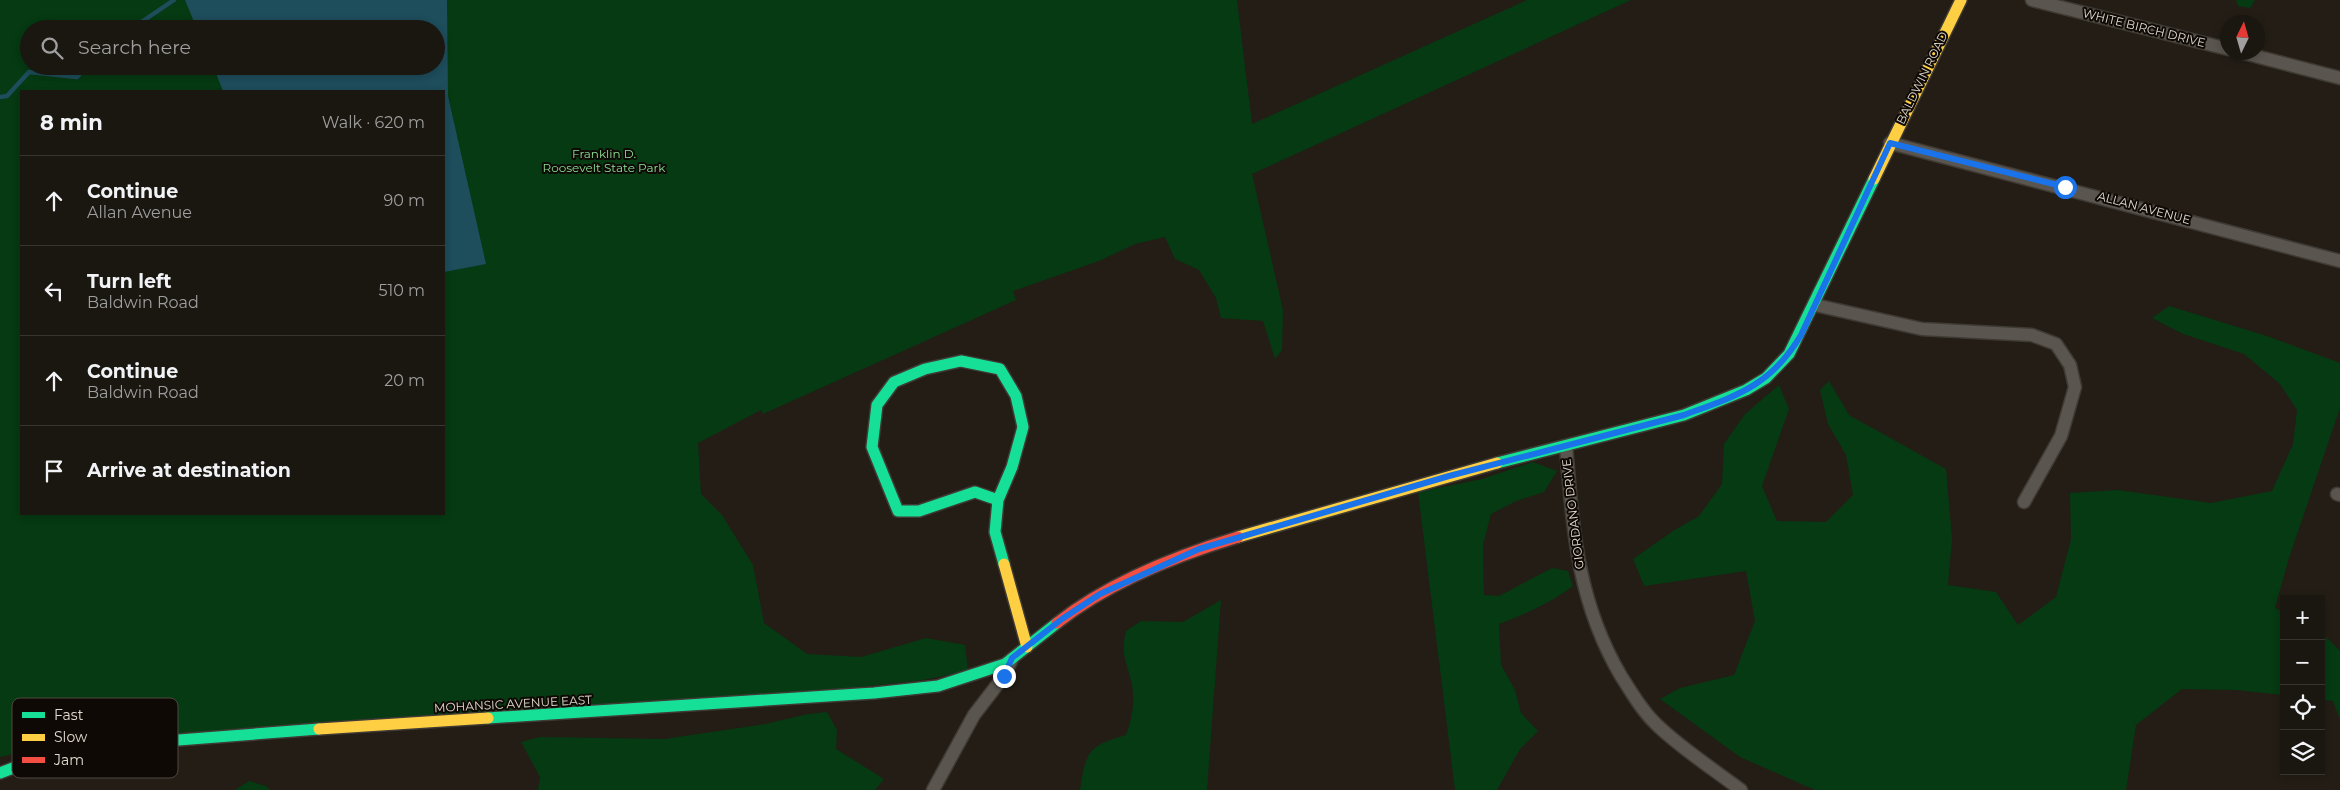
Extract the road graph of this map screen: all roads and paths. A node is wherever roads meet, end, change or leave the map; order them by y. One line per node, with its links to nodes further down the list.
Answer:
1 (1961, 0): 6 (street, BALDWIN ROAD)
2 (2032, 0): 3 (street, WHITE BIRCH DRIVE)
3 (2220, 47)
4 (2265, 58): 5 (street)
5 (2340, 78)
6 (1890, 143): 7 (street, ALLAN AVENUE); 8 (street, BALDWIN ROAD)
7 (2340, 261)
8 (1815, 305): 9 (street, BALDWIN ROAD); 11 (street)
9 (1566, 446): 12 (street, BALDWIN ROAD); 18 (street, GIORDANO DRIVE)
10 (998, 500): 10 (street); 12 (street)
11 (2024, 502)
12 (1025, 649): 13 (street, MOHANSIC AVENUE EAST)
13 (1012, 658): 14 (street, MOHANSIC AVENUE EAST); 17 (street)
14 (178, 740)
15 (12, 768): 16 (street, MOHANSIC AVENUE EAST)
16 (0, 773)
17 (933, 790)
18 (1741, 790)

